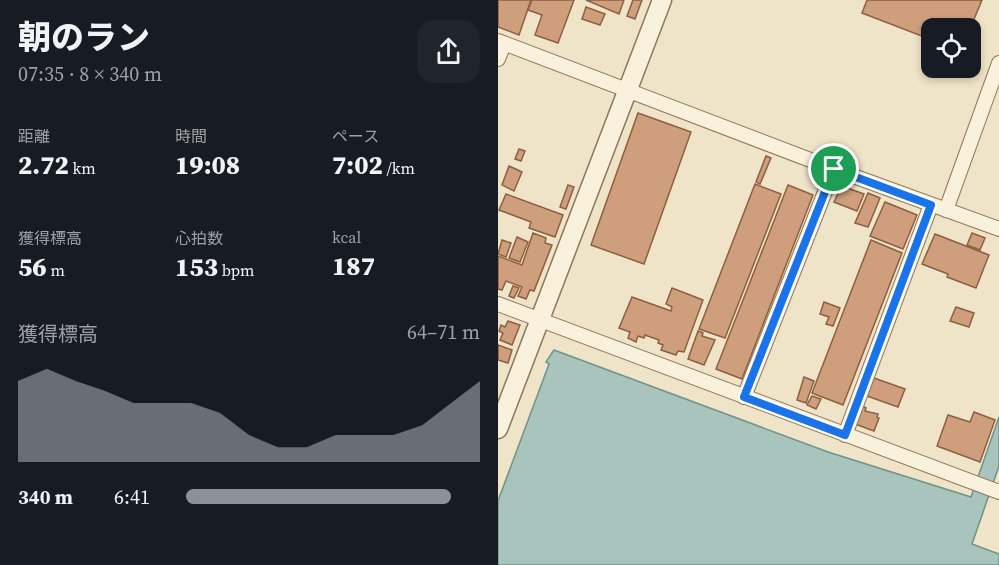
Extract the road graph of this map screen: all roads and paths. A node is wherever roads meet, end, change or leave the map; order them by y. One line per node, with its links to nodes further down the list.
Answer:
1 (663, 0): 5 (street)
2 (501, 43): 3 (street); 5 (street)
3 (498, 59)
4 (999, 63): 8 (street)
5 (628, 92): 6 (street); 11 (street)
6 (834, 169): 7 (street); 12 (street)
7 (931, 205): 8 (street); 14 (street)
8 (946, 210): 9 (street)
9 (999, 229)
10 (498, 304): 11 (street)
11 (540, 320): 12 (street); 13 (street)
12 (744, 397): 14 (street)
13 (498, 429)
14 (845, 435): 15 (street)
15 (999, 492)

